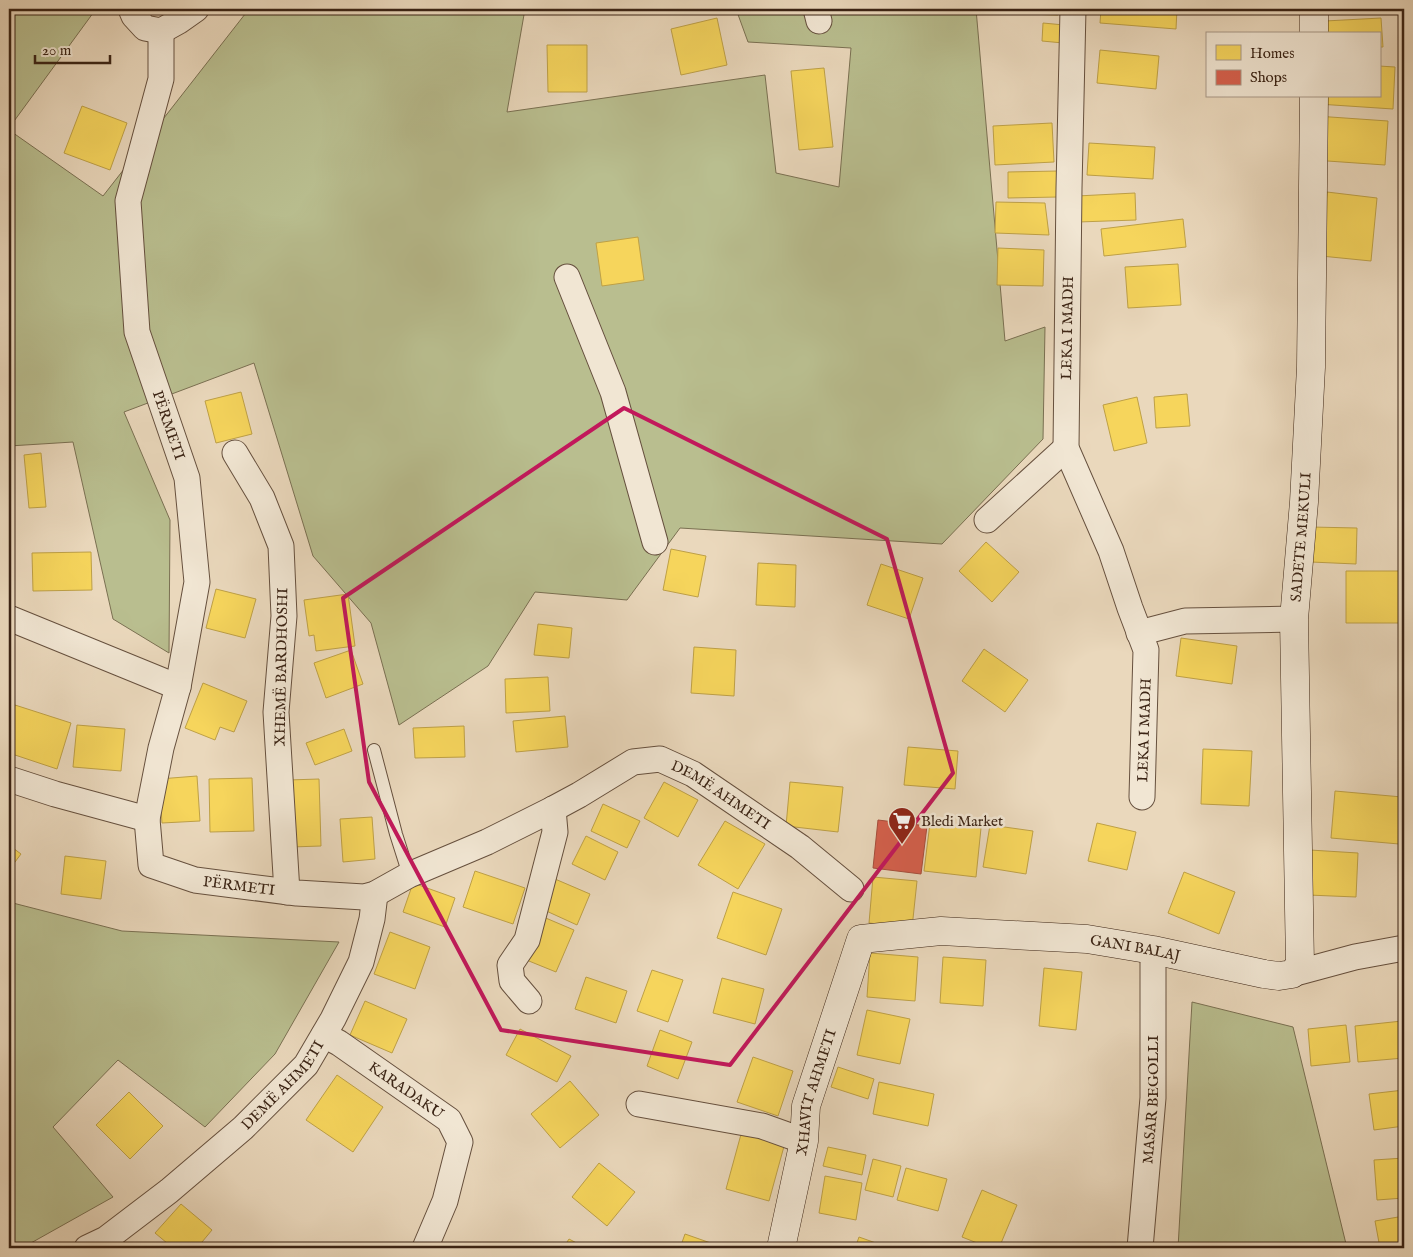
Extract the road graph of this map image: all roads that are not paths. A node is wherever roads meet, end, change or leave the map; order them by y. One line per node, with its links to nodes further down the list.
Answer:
1 (131, 9): 5 (street)
2 (196, 9): 5 (street)
3 (1073, 9): 9 (street, LEKA I MADH)
4 (1314, 9): 6 (street)
5 (161, 31): 16 (street, PËRMETI)
6 (1314, 32)
7 (1314, 98): 14 (street, SADETE MEKULI)
8 (567, 277): 12 (street)
9 (1066, 448): 11 (street); 15 (street, LEKA I MADH)
10 (235, 453): 24 (street, XHEMË BARDHOSHI)
11 (987, 520)
12 (655, 542)
13 (9, 618): 16 (street)
14 (1294, 620): 15 (street); 29 (street, SADETE MEKULI)
15 (1140, 633): 19 (street, LEKA I MADH)
16 (178, 687): 21 (street, PËRMETI)
17 (374, 750): 22 (lane)
18 (9, 779): 21 (street)
19 (1142, 797)
20 (553, 809): 22 (street, DEMË AHMETI); 23 (street, DEMË AHMETI); 30 (street)
21 (147, 820): 24 (street, PËRMETI)
22 (409, 875): 25 (street, DEMË AHMETI)
23 (851, 889)
24 (287, 892): 25 (street, PËRMETI)
25 (375, 894): 31 (street, DEMË AHMETI)
26 (861, 939): 28 (street, GANI BALAJ); 33 (street, XHAVIT AHMETI)
27 (1404, 948): 29 (street, GANI BALAJ)
28 (1153, 950): 29 (street, GANI BALAJ); 37 (street, MASAR BEGOLLI)
29 (1292, 974)
30 (528, 1001)
31 (324, 1035): 34 (street, DEMË AHMETI); 35 (street, KARADAKU)
32 (639, 1104): 33 (street)
33 (804, 1141): 36 (street, XHAVIT AHMETI)
34 (88, 1248)
35 (425, 1248)
36 (781, 1248)
37 (1140, 1248)

